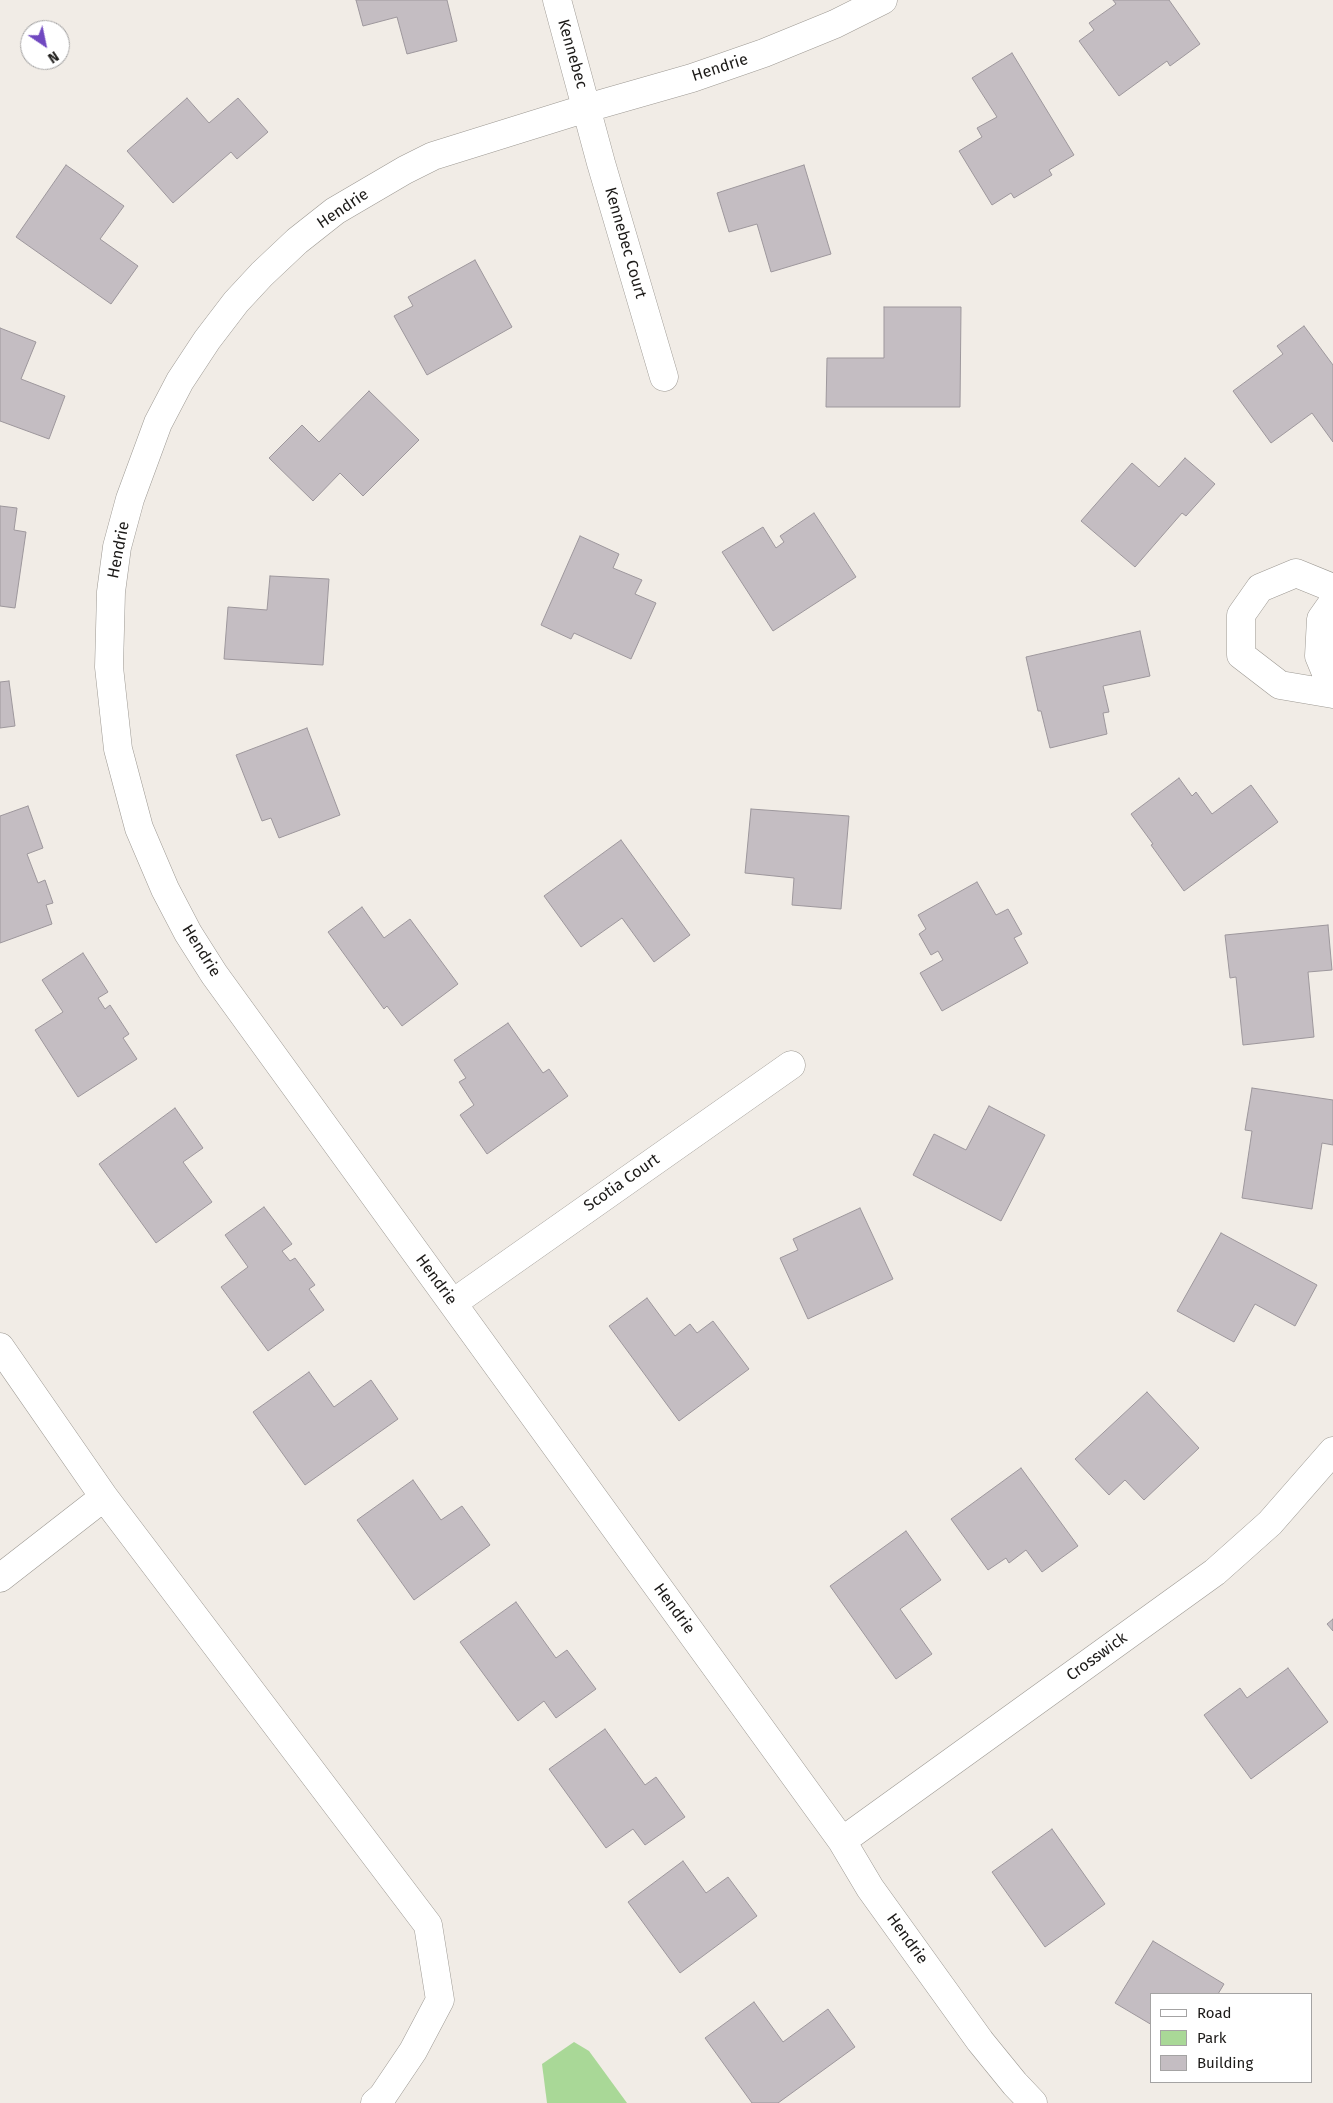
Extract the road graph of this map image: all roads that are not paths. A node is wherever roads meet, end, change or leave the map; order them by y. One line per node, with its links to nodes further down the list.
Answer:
1 (557, 0): 3 (street, Kennebec)
2 (883, 0): 3 (street, Hendrie)
3 (587, 108): 4 (street, Kennebec Court); 10 (street, Hendrie)
4 (664, 377)
5 (1333, 588): 8 (street)
6 (1333, 602): 7 (street)
7 (1333, 690)
8 (1333, 694)
9 (791, 1065): 10 (street, Scotia Court)
10 (453, 1303): 15 (street, Hendrie)
11 (0, 1347): 13 (street)
12 (1333, 1451): 15 (street, Crosswick)
13 (104, 1497): 14 (street); 16 (street)
14 (0, 1578)
15 (842, 1841): 17 (street, Hendrie)
16 (375, 2103)
17 (1033, 2103)

